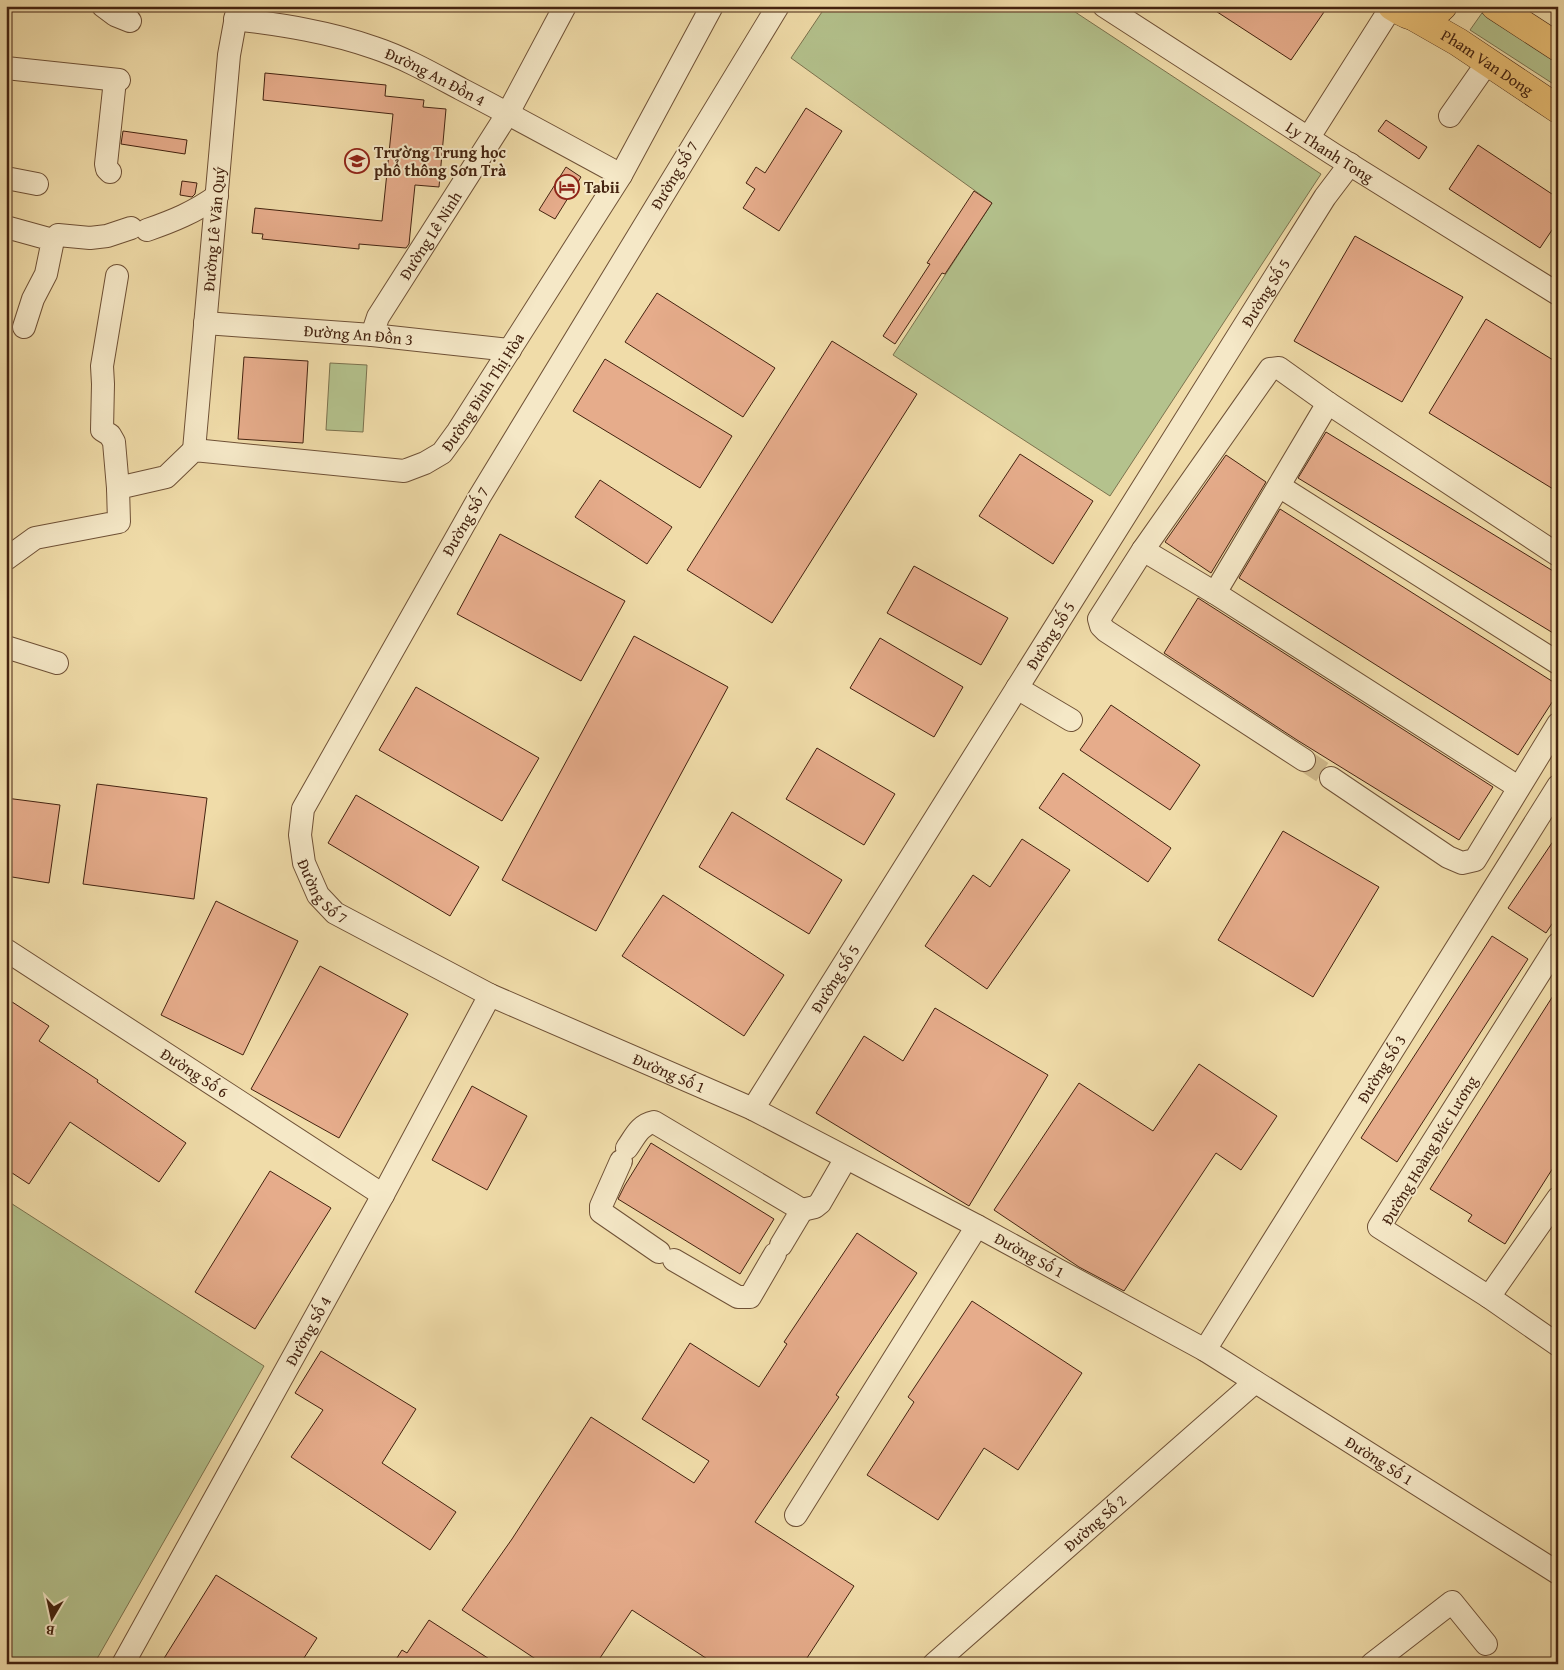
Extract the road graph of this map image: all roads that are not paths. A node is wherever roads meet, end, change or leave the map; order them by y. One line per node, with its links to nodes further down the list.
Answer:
1 (103, 6): 10 (street)
2 (566, 6): 15 (street, Đường Lê Ninh)
3 (712, 6): 20 (street, Đường Đinh Thị Hòa)
4 (778, 6): 52 (street, Đường Số 7)
5 (1104, 6): 17 (street, Ly Thanh Tong)
6 (1443, 6): 7 (main road)
7 (1400, 10): 12 (main road, Pham Van Dong); 17 (street)
8 (1509, 10): 11 (main road)
9 (237, 12): 15 (street, Đường An Đồn 4); 23 (street, Đường Lê Văn Quý)
10 (130, 21)
11 (1558, 47)
12 (1487, 63): 14 (main road, Pham Van Dong); 16 (street)
13 (6, 68): 19 (street)
14 (1558, 108)
15 (508, 113): 20 (street, Đường An Đồn 4); 30 (street, Đường Lê Ninh)
16 (1450, 116)
17 (1309, 137): 18 (street, Ly Thanh Tong)
18 (1350, 164): 27 (street, Ly Thanh Tong); 43 (street, Đường Số 5)
19 (110, 172)
20 (621, 175): 31 (street, Đường Đinh Thị Hòa)
21 (6, 178): 22 (street)
22 (37, 184)
23 (217, 196): 25 (street); 28 (street, Đường Lê Văn Quý)
24 (6, 227): 25 (street)
25 (54, 240): 29 (street)
26 (118, 276): 35 (street)
27 (1558, 294)
28 (205, 323): 30 (street, Đường An Đồn 3); 33 (street, Đường Lê Văn Quý)
29 (24, 327)
30 (372, 335): 31 (street, Đường An Đồn 3)
31 (510, 350): 33 (street, Đường Đinh Thị Hòa)
32 (1328, 404): 34 (street); 36 (street); 37 (street)
33 (194, 450): 35 (street)
34 (1279, 486): 39 (street); 42 (street)
35 (118, 488): 38 (street)
36 (1143, 550): 39 (street); 46 (street)
37 (1558, 556)
38 (6, 558)
39 (1215, 593): 49 (street)
40 (6, 647): 41 (street)
41 (57, 663)
42 (1558, 663)
43 (1017, 688): 44 (street); 53 (street, Đường Số 5)
44 (1072, 720)
45 (1558, 724): 49 (street)
46 (1304, 760)
47 (1332, 778): 49 (street)
48 (1558, 786): 61 (street, Đường Số 3)
49 (1518, 787)
50 (1558, 944): 59 (street, Đường Hoàng Đức Lương)
51 (6, 950): 55 (street, Đường Số 6)
52 (482, 992): 53 (street, Đường Số 1); 55 (street, Đường Số 4)
53 (753, 1109): 54 (street, Đường Số 1)
54 (846, 1158): 57 (street); 58 (street, Đường Số 1)
55 (383, 1195): 66 (street, Đường Số 4)
56 (1558, 1198): 59 (street)
57 (802, 1210): 57 (street)
58 (977, 1226): 61 (street, Đường Số 1); 63 (street)
59 (1490, 1297): 60 (street, Đường Hoàng Đức Lương)
60 (1558, 1345)
61 (1205, 1350): 62 (street, Đường Số 1)
62 (1254, 1382): 64 (street, Đường Số 1); 67 (street, Đường Số 2)
63 (796, 1515)
64 (1558, 1573)
65 (1486, 1644): 68 (street)
66 (123, 1664)
67 (934, 1664)
68 (1372, 1664)

